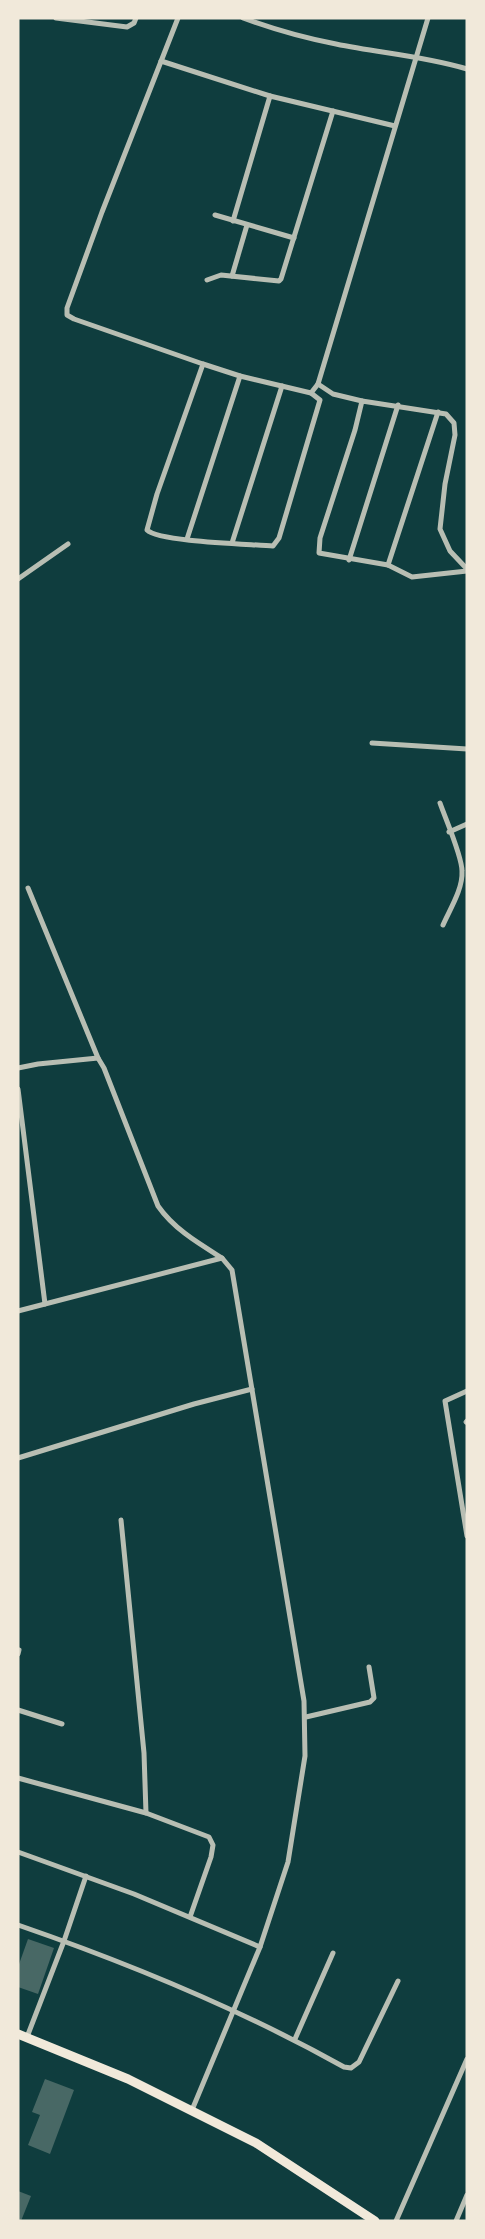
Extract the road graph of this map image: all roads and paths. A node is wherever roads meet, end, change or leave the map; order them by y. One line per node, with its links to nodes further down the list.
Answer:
1 (56, 18): 2 (street)
2 (136, 18)
3 (178, 18): 7 (street)
4 (245, 18): 6 (street)
5 (428, 18): 6 (street)
6 (416, 57): 8 (street); 11 (street)
7 (161, 61): 9 (street); 18 (street)
8 (467, 69)
9 (270, 96): 10 (street); 13 (street)
10 (333, 111): 11 (street); 15 (street)
11 (395, 126): 20 (street)
12 (215, 215): 13 (street)
13 (233, 221): 14 (street)
14 (247, 225): 15 (street); 16 (street)
15 (294, 238): 16 (street)
16 (232, 276): 17 (street)
17 (207, 280)
18 (203, 364): 19 (street); 26 (street)
19 (240, 376): 21 (street); 26 (street)
20 (318, 384): 22 (street); 23 (street)
21 (282, 386): 22 (street); 27 (street)
22 (311, 393): 27 (street)
23 (362, 401): 24 (street); 29 (street)
24 (398, 405): 25 (street); 29 (street)
25 (438, 412): 30 (street); 31 (street)
26 (187, 539): 27 (street)
27 (232, 543)
28 (68, 544): 32 (street)
29 (349, 560): 30 (street)
30 (388, 565): 31 (street)
31 (467, 570)
32 (18, 579)
33 (372, 743): 34 (street)
34 (467, 749)
35 (440, 803): 37 (street)
36 (467, 824): 37 (street)
37 (449, 832): 39 (street)
38 (28, 888): 40 (street)
39 (443, 925)
40 (98, 1058): 41 (street); 43 (street)
41 (18, 1068)
42 (18, 1089): 44 (street)
43 (222, 1258): 44 (street); 46 (street)
44 (45, 1304): 45 (street)
45 (18, 1311)
46 (252, 1389): 48 (street); 53 (street)
47 (467, 1391): 50 (street)
48 (18, 1458)
49 (121, 1520): 56 (street)
50 (467, 1536)
51 (369, 1668): 53 (street)
52 (18, 1710): 54 (street)
53 (306, 1717): 62 (street)
54 (62, 1724)
55 (18, 1778): 56 (street)
56 (146, 1813): 59 (street)
57 (18, 1852): 58 (street)
58 (86, 1876): 59 (street); 61 (street)
59 (190, 1917): 62 (street)
60 (18, 1925): 61 (street)
61 (64, 1941): 65 (street); 66 (street)
62 (260, 1947): 65 (street)
63 (333, 1953): 67 (street)
64 (398, 1981): 67 (street)
65 (233, 2010): 67 (street); 69 (street)
66 (22, 2035): 69 (highway)
67 (295, 2039)
68 (467, 2059): 72 (street)
69 (192, 2110): 71 (highway)
70 (467, 2195): 73 (street)
71 (375, 2221)
72 (396, 2221)
73 (456, 2221)

